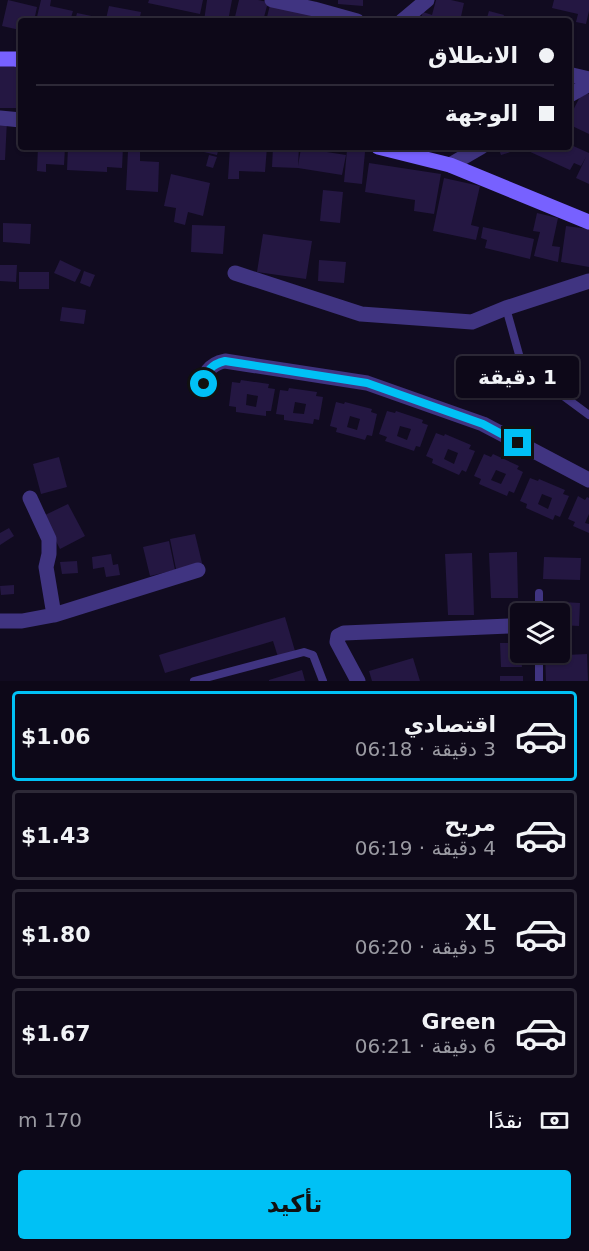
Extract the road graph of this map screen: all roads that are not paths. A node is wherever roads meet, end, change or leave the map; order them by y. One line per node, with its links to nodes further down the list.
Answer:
1 (272, 0): 3 (street)
2 (427, 0): 4 (street)
3 (340, 18)
4 (406, 18)
5 (0, 58): 6 (main road)
6 (18, 59)
7 (572, 75): 8 (street)
8 (589, 79)
9 (589, 84): 10 (street)
10 (572, 94)
11 (0, 118): 12 (street)
12 (18, 120)
13 (390, 150): 15 (main road)
14 (476, 150): 15 (street)
15 (450, 165): 16 (main road)
16 (589, 222)
17 (235, 273): 19 (street)
18 (589, 281): 19 (street)
19 (506, 308): 21 (lane)
20 (205, 389): 22 (street)
21 (589, 415)
22 (589, 480)
23 (30, 498): 27 (street)
24 (198, 570): 27 (street)
25 (539, 593): 26 (lane)
26 (539, 603)
27 (54, 615): 28 (street)
28 (0, 621)
29 (509, 626): 33 (street)
30 (539, 663): 34 (lane)
31 (194, 681): 32 (lane)
32 (323, 681)
33 (358, 681)
34 (539, 681)

